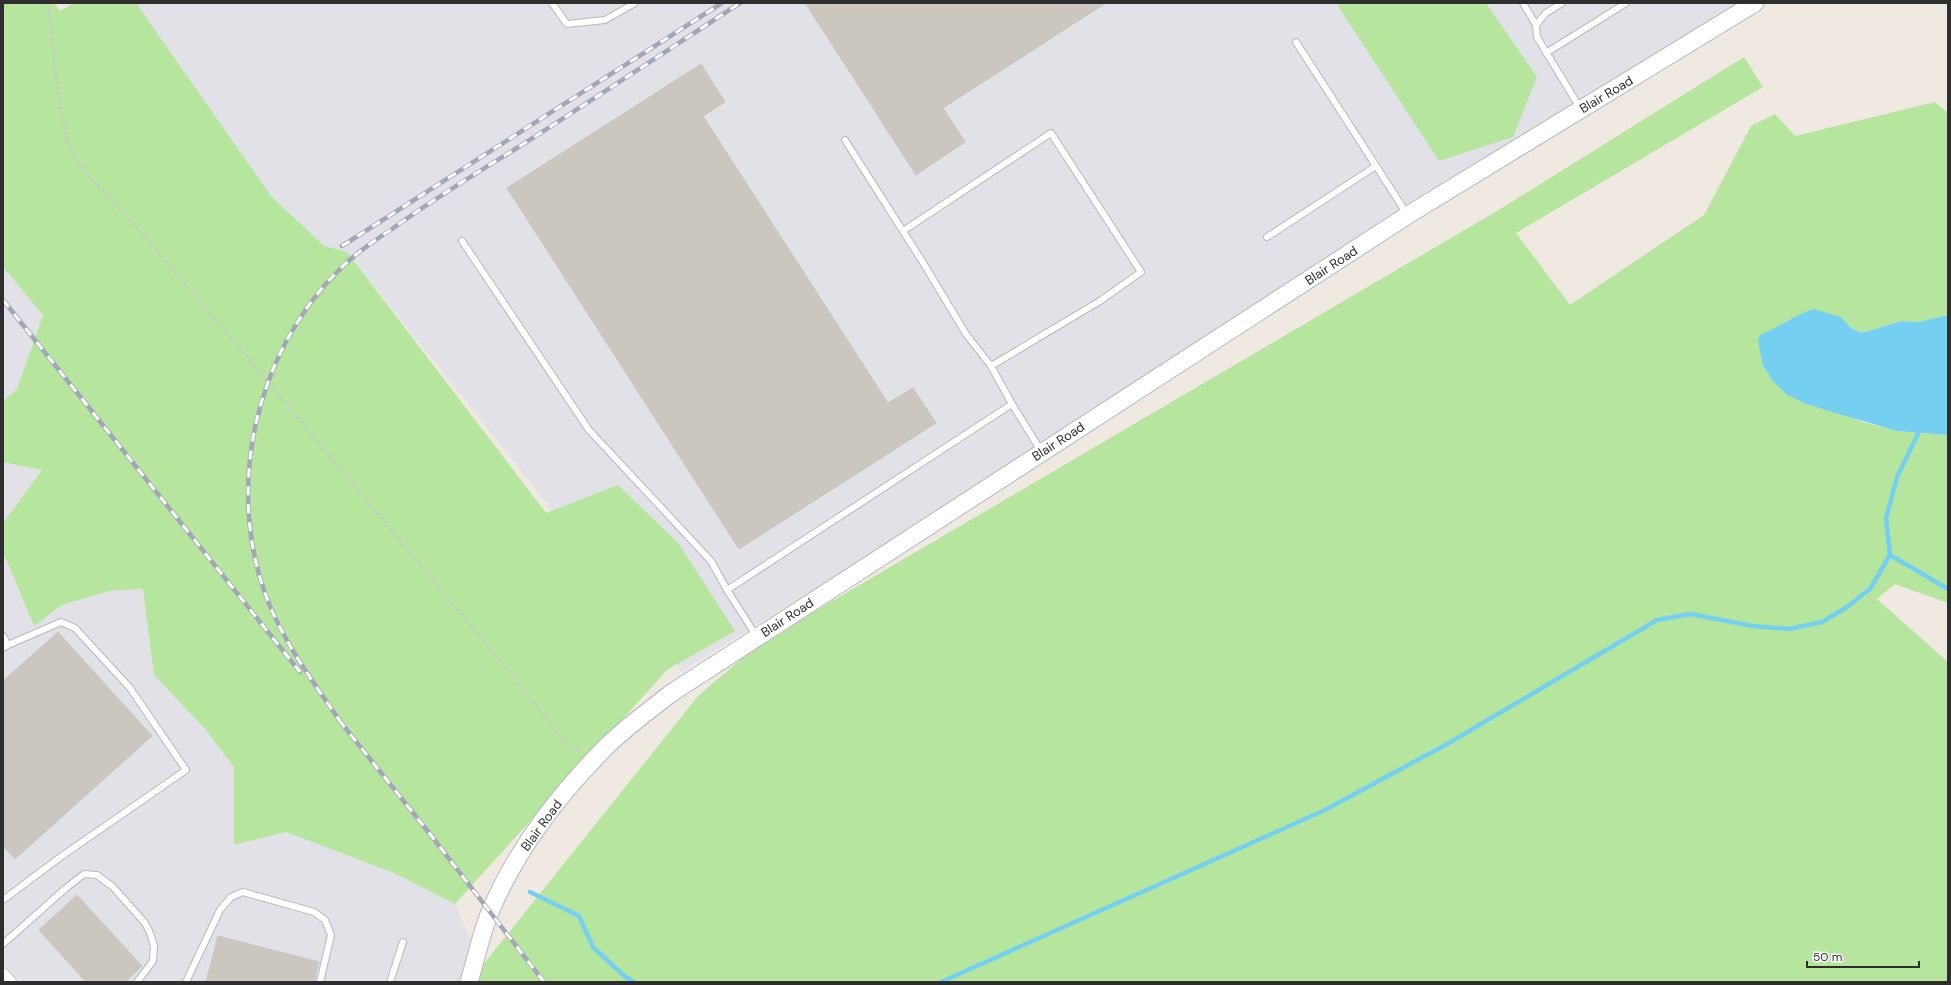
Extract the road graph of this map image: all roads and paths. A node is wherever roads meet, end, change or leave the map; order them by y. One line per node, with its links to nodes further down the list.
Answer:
1 (46, 3): 25 (path)
2 (552, 3): 3 (lane)
3 (635, 3)
4 (1523, 3): 8 (lane)
5 (1562, 3): 8 (lane)
6 (1626, 3): 10 (lane)
7 (1745, 6): 11 (street, Blair Road)
8 (1536, 25): 10 (lane)
9 (1296, 42): 13 (lane)
10 (1546, 53): 11 (lane)
11 (1580, 109): 14 (street, Blair Road)
12 (845, 140): 15 (lane)
13 (1376, 166): 14 (lane); 16 (lane)
14 (1408, 216): 20 (street, Blair Road)
15 (903, 231): 18 (lane); 18 (lane)
16 (1267, 237)
17 (462, 241): 21 (lane)
18 (992, 366): 19 (lane)
19 (1012, 404): 20 (lane); 21 (lane)
20 (1042, 452): 23 (street, Blair Road)
21 (727, 590): 23 (lane)
22 (3, 636): 24 (lane)
23 (757, 637): 25 (street, Blair Road)
24 (5, 646): 26 (lane)
25 (598, 756): 35 (street, Blair Road)
26 (3, 900)
27 (403, 942): 34 (lane)
28 (3, 944): 31 (lane)
29 (3, 974): 30 (street)
30 (10, 982)
31 (137, 982)
32 (186, 982): 33 (lane)
33 (320, 982)
34 (390, 982)
35 (469, 982)

